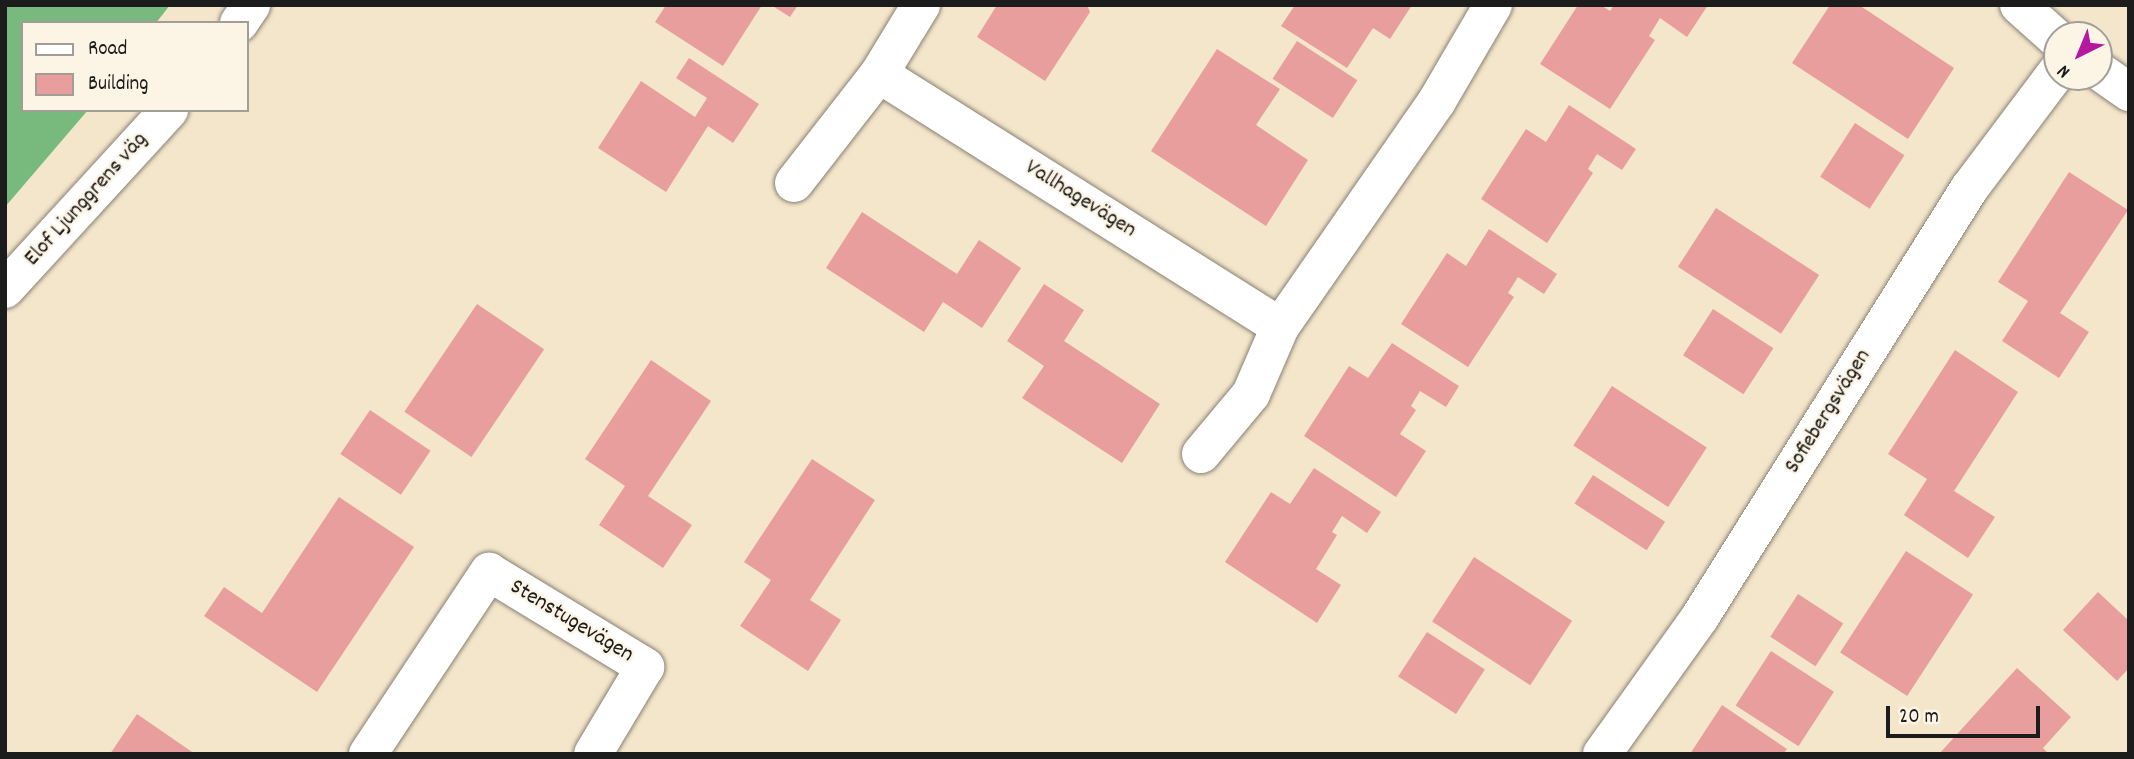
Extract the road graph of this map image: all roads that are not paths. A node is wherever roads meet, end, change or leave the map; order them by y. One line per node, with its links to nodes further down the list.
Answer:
1 (251, 5): 5 (street)
2 (921, 5): 7 (street)
3 (1493, 5): 14 (street)
4 (2019, 5): 6 (street)
5 (240, 21)
6 (2043, 26)
7 (879, 74): 12 (street); 14 (street, Vallhagevägen)
8 (2113, 81): 10 (street)
9 (2043, 91): 18 (street, Sofiebergsvägen)
10 (2129, 92)
11 (167, 112): 13 (street, Elof Ljunggrens väg)
12 (794, 183)
13 (5, 289)
14 (1280, 327): 15 (street)
15 (1201, 454)
16 (368, 754): 17 (street, Stenstugevägen)
17 (593, 754)
18 (1602, 754)

